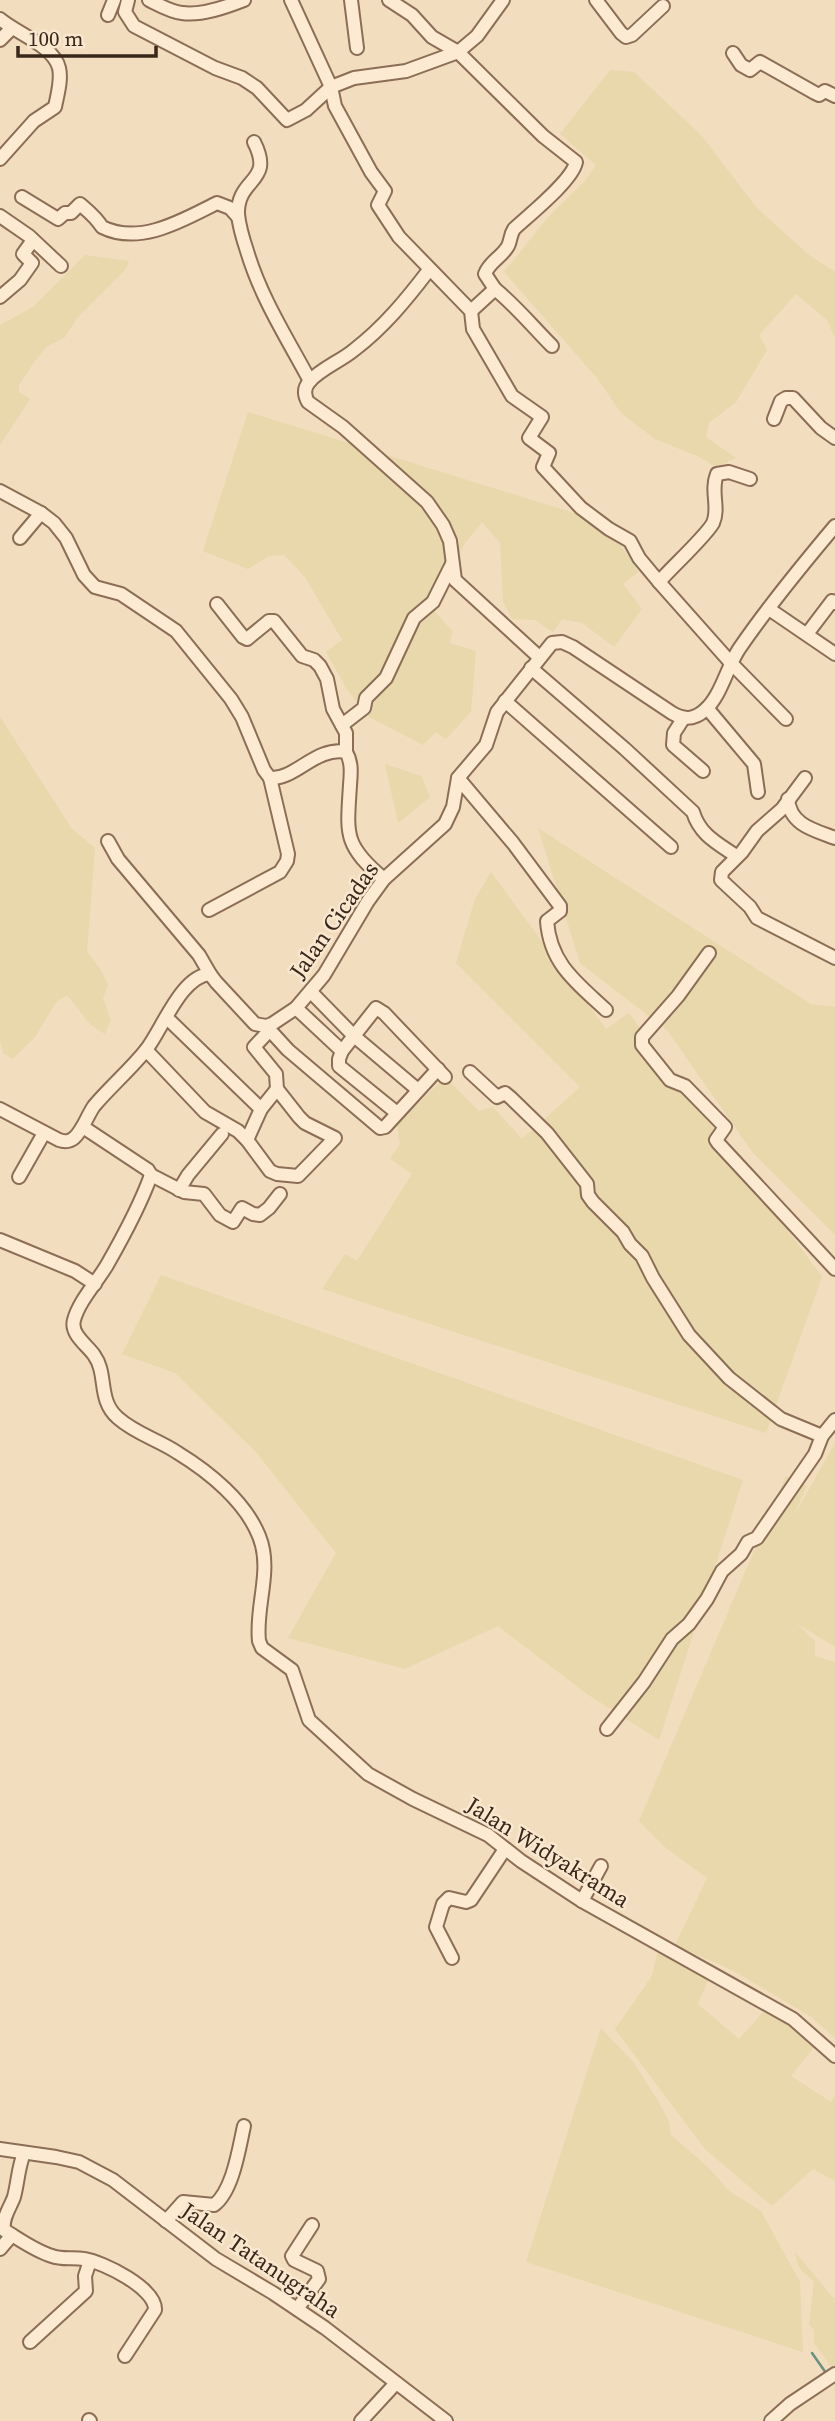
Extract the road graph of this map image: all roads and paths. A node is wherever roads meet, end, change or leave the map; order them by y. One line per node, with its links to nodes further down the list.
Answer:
1 (114, 0): 11 (street)
2 (128, 0): 18 (street)
3 (149, 0): 4 (street)
4 (244, 0)
5 (291, 0): 18 (street)
6 (351, 0): 15 (street)
7 (389, 0): 16 (street)
8 (503, 0): 16 (street)
9 (601, 2): 10 (street)
10 (663, 6)
11 (108, 15)
12 (0, 19): 13 (street)
13 (12, 29): 14 (street); 21 (street)
14 (0, 40)
15 (357, 48)
16 (458, 52): 18 (street); 28 (street)
17 (733, 52): 19 (street)
18 (331, 87): 27 (street)
19 (835, 96)
20 (254, 142): 24 (street)
21 (0, 159)
22 (22, 197): 24 (street)
23 (0, 216): 25 (street)
24 (238, 217): 32 (street)
25 (33, 240): 26 (street); 29 (street)
26 (61, 266)
27 (429, 270): 30 (street); 32 (street)
28 (495, 289): 30 (street); 31 (street)
29 (0, 297)
30 (471, 311): 41 (street)
31 (552, 346)
32 (310, 381): 40 (street)
33 (774, 419): 34 (street)
34 (835, 438)
35 (750, 479): 41 (street)
36 (0, 491): 37 (street)
37 (41, 513): 39 (street); 56 (street)
38 (835, 526): 44 (street)
39 (20, 538)
40 (452, 564): 47 (street); 53 (street)
41 (659, 582): 48 (street)
42 (834, 600): 45 (street)
43 (217, 604): 53 (street)
44 (769, 609): 45 (street); 48 (street)
45 (807, 634): 46 (street)
46 (835, 654)
47 (535, 663): 49 (street, Jalan Cicadas); 51 (street, Jalan Cicadas); 64 (street)
48 (730, 663): 50 (street); 52 (street)
49 (505, 701): 57 (street, Jalan Cicadas); 63 (street)
50 (707, 708): 51 (street); 59 (street)
51 (682, 719): 55 (street)
52 (786, 719)
53 (342, 725): 54 (street)
54 (346, 752): 56 (street); 65 (street)
55 (703, 772)
56 (270, 778): 66 (street)
57 (458, 778): 65 (street, Jalan Cicadas); 72 (street)
58 (805, 778): 60 (street)
59 (758, 792)
60 (788, 799): 61 (street); 64 (street)
61 (835, 838)
62 (108, 841): 69 (street)
63 (671, 847)
64 (736, 856): 68 (street)
65 (384, 879): 70 (street, Jalan Cicadas)
66 (209, 911)
67 (709, 953): 93 (street)
68 (835, 958)
69 (211, 974): 73 (street); 74 (street)
70 (311, 992): 71 (street, Jalan Cicadas); 75 (street)
71 (296, 1008): 74 (street, Jalan Cicadas); 77 (street)
72 (606, 1010)
73 (167, 1018): 76 (street); 81 (street)
74 (268, 1028): 79 (street); 83 (street)
75 (354, 1036): 77 (street); 80 (street); 80 (street)
76 (146, 1050): 84 (street); 87 (street)
77 (342, 1051): 83 (street)
78 (470, 1072): 96 (street)
79 (277, 1089): 81 (street); 87 (street)
80 (418, 1090): 83 (street)
81 (261, 1109): 87 (street)
82 (1, 1111): 85 (street)
83 (397, 1114)
84 (83, 1126): 85 (street); 88 (street)
85 (44, 1133): 89 (street)
86 (222, 1134): 90 (street)
87 (247, 1139)
88 (151, 1175): 90 (street); 94 (street, Jalan Widyakrama)
89 (19, 1177)
90 (179, 1190): 91 (street)
91 (280, 1194)
92 (0, 1240): 94 (street)
93 (835, 1269)
94 (95, 1284): 98 (street, Jalan Widyakrama)
95 (834, 1425): 96 (street)
96 (822, 1436): 97 (street)
97 (607, 1729)
98 (505, 1849): 100 (street, Jalan Widyakrama); 101 (street)
99 (601, 1866): 100 (street)
100 (582, 1901): 102 (street, Jalan Widyakrama)
101 (452, 1958)
102 (835, 2056)
103 (244, 2126): 106 (street)
104 (0, 2149): 105 (street, Jalan Tatanugraha)
105 (24, 2152): 106 (street, Jalan Tatanugraha); 108 (street)
106 (166, 2221): 111 (street, Jalan Tatanugraha)
107 (312, 2225): 111 (street)
108 (12, 2235): 109 (street); 110 (street)
109 (0, 2249)
110 (90, 2260): 112 (street); 113 (street)
111 (297, 2309): 115 (street, Jalan Tatanugraha)
112 (30, 2342)
113 (125, 2356)
114 (832, 2376): 118 (street)
115 (396, 2383): 116 (street); 117 (street, Jalan Tatanugraha)
116 (360, 2421)
117 (446, 2421)
118 (771, 2421)

